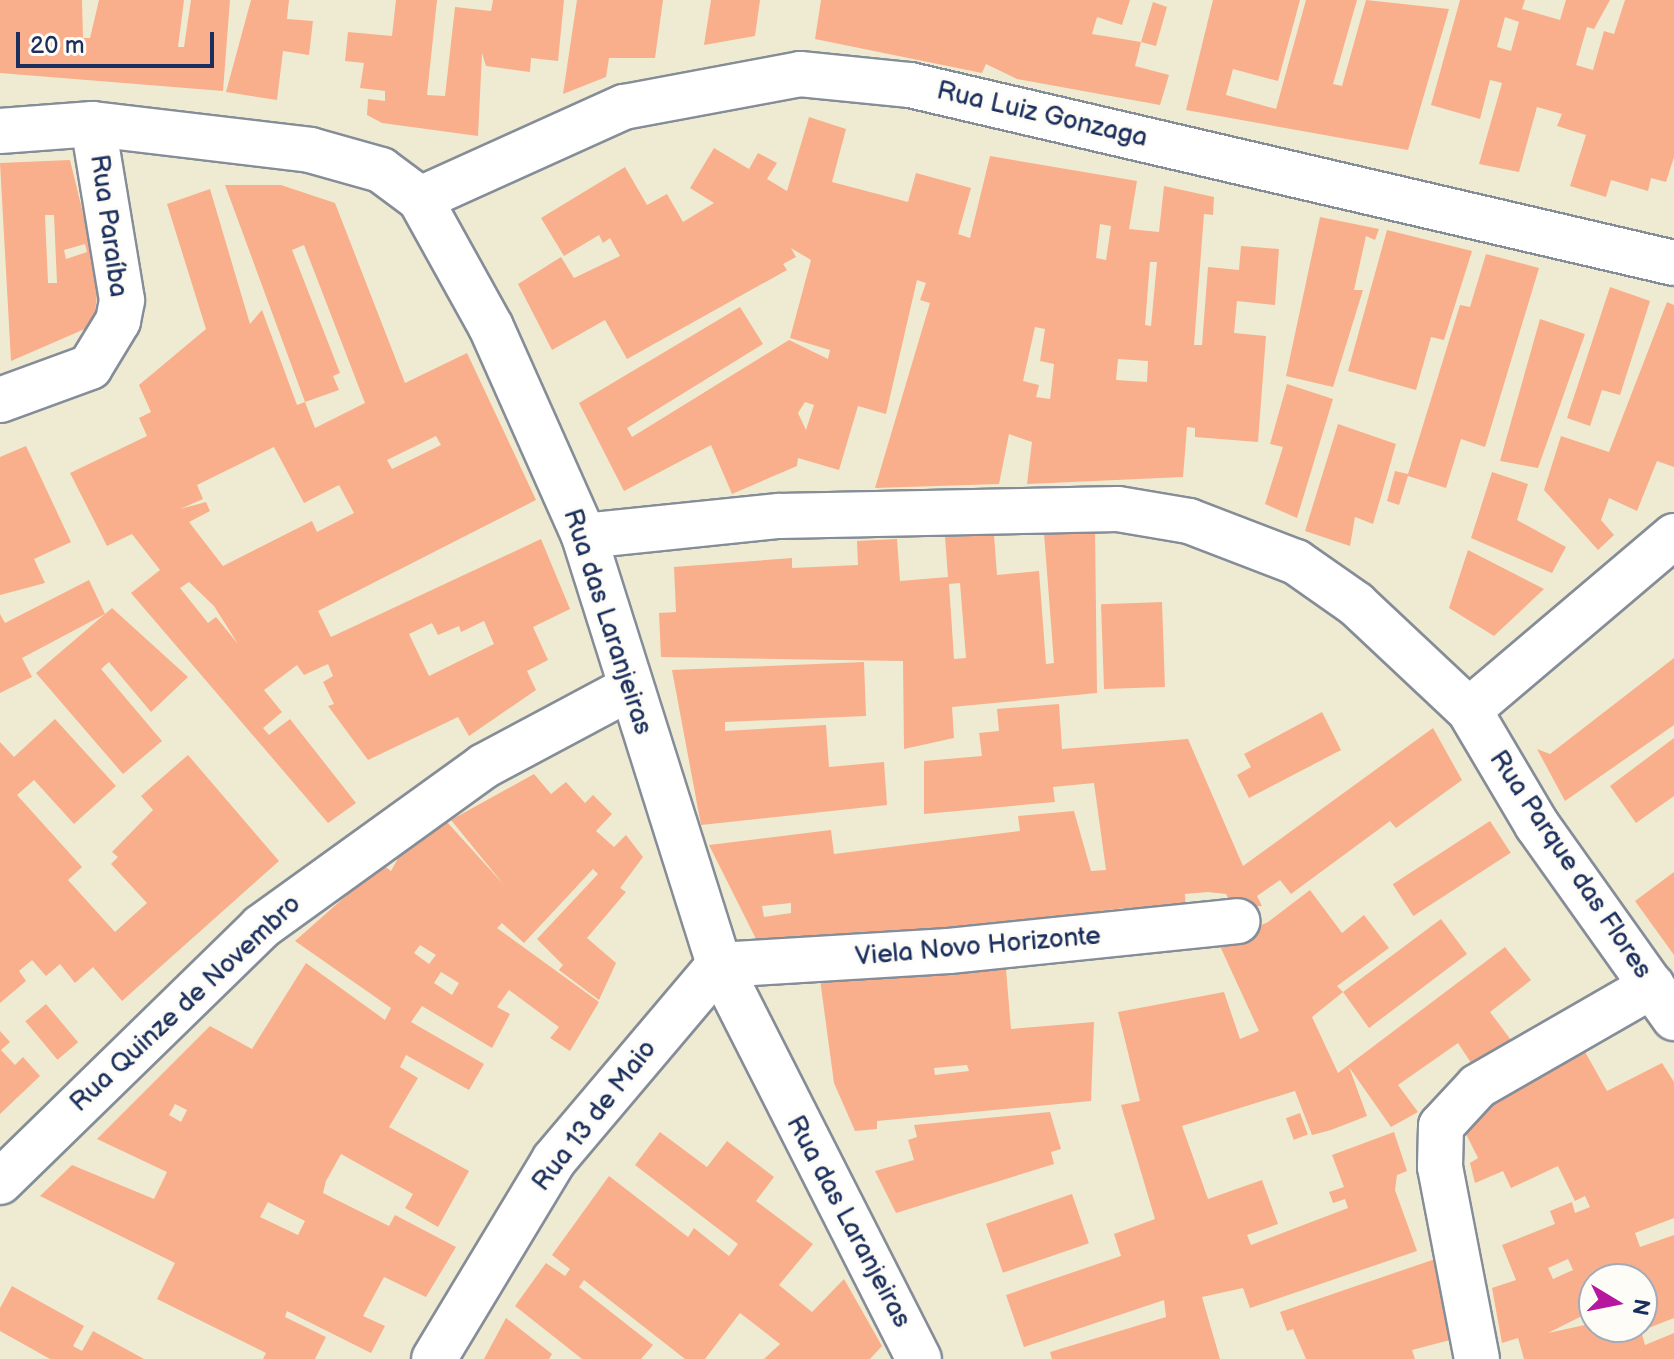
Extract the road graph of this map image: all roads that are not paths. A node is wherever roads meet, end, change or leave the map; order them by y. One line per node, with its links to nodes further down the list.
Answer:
1 (93, 124): 2 (street); 3 (street); 5 (street, Rua Paraíba)
2 (0, 131)
3 (420, 199): 4 (street, Rua Luiz Gonzaga); 6 (street, Rua das Laranjeiras)
4 (1674, 263)
5 (0, 400)
6 (584, 536): 8 (street, Rua das Laranjeiras); 9 (street, Rua Parque das Flores)
7 (1674, 536): 9 (street)
8 (628, 689): 11 (street, Rua das Laranjeiras); 13 (street, Rua Quinze de Novembro)
9 (1469, 710): 12 (street, Rua Parque das Flores)
10 (1237, 921): 11 (street, Viela Novo Horizonte)
11 (719, 965): 14 (street, Rua 13 de Maio); 15 (street, Rua das Laranjeiras)
12 (1663, 1002): 16 (street)
13 (0, 1182)
14 (434, 1359)
15 (919, 1359)
16 (1477, 1359)

